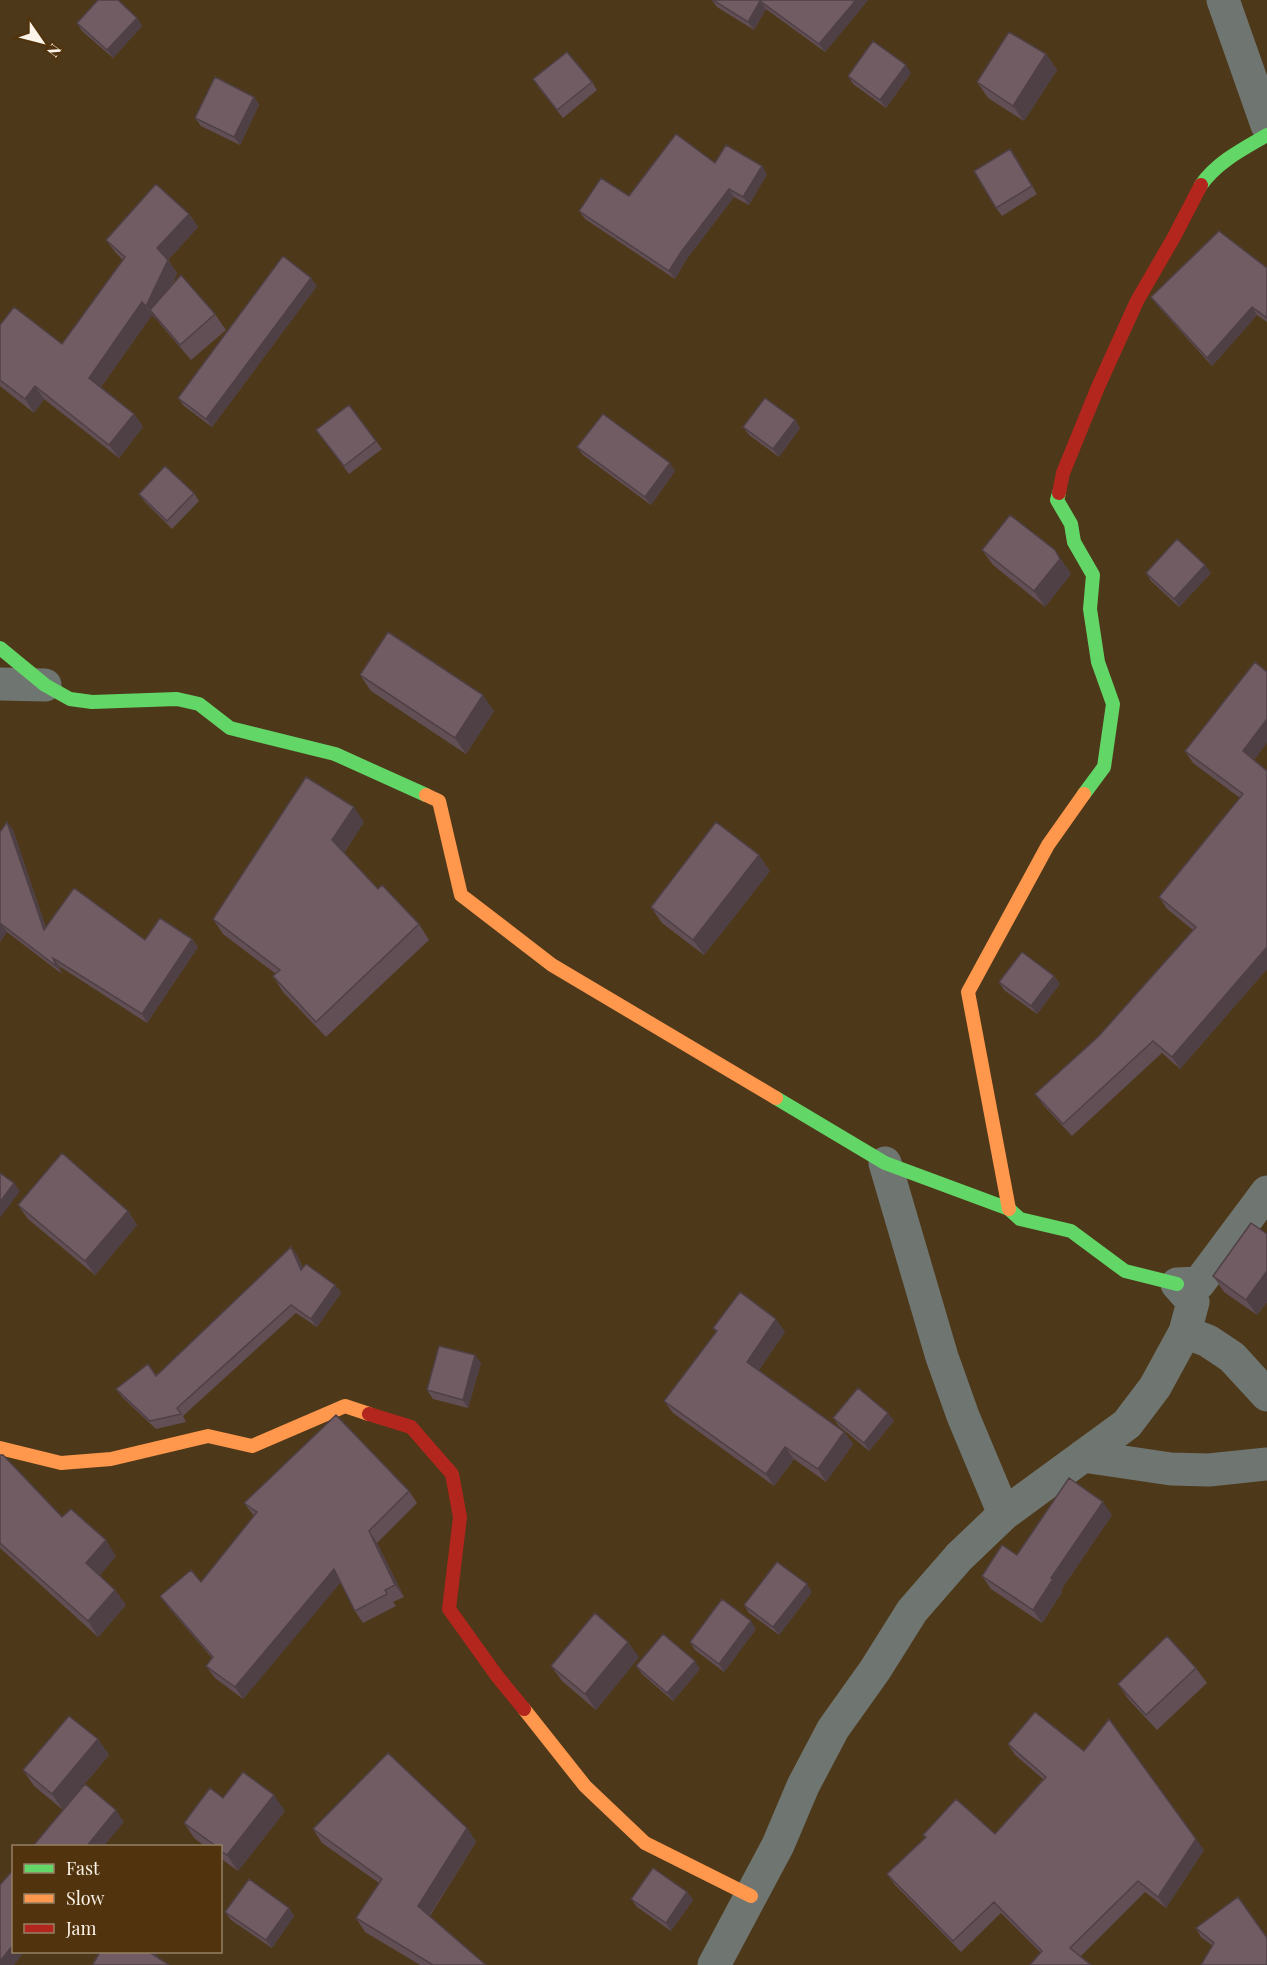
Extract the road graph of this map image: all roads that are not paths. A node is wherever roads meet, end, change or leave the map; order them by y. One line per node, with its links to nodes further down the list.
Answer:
1 (1223, 0): 2 (street)
2 (1267, 125)
3 (1267, 135): 9 (street)
4 (0, 648): 6 (street)
5 (0, 684): 6 (street)
6 (45, 685): 7 (street)
7 (885, 1163): 9 (street); 16 (street)
8 (1267, 1192): 10 (street)
9 (1009, 1209): 10 (street)
10 (1177, 1284): 11 (street)
11 (1185, 1332): 12 (street); 14 (street)
12 (1267, 1395)
13 (0, 1448): 17 (street)
14 (1083, 1456): 15 (street); 16 (street)
15 (1267, 1464)
16 (1004, 1514): 17 (street)
17 (751, 1896): 18 (street)
18 (714, 1965)

